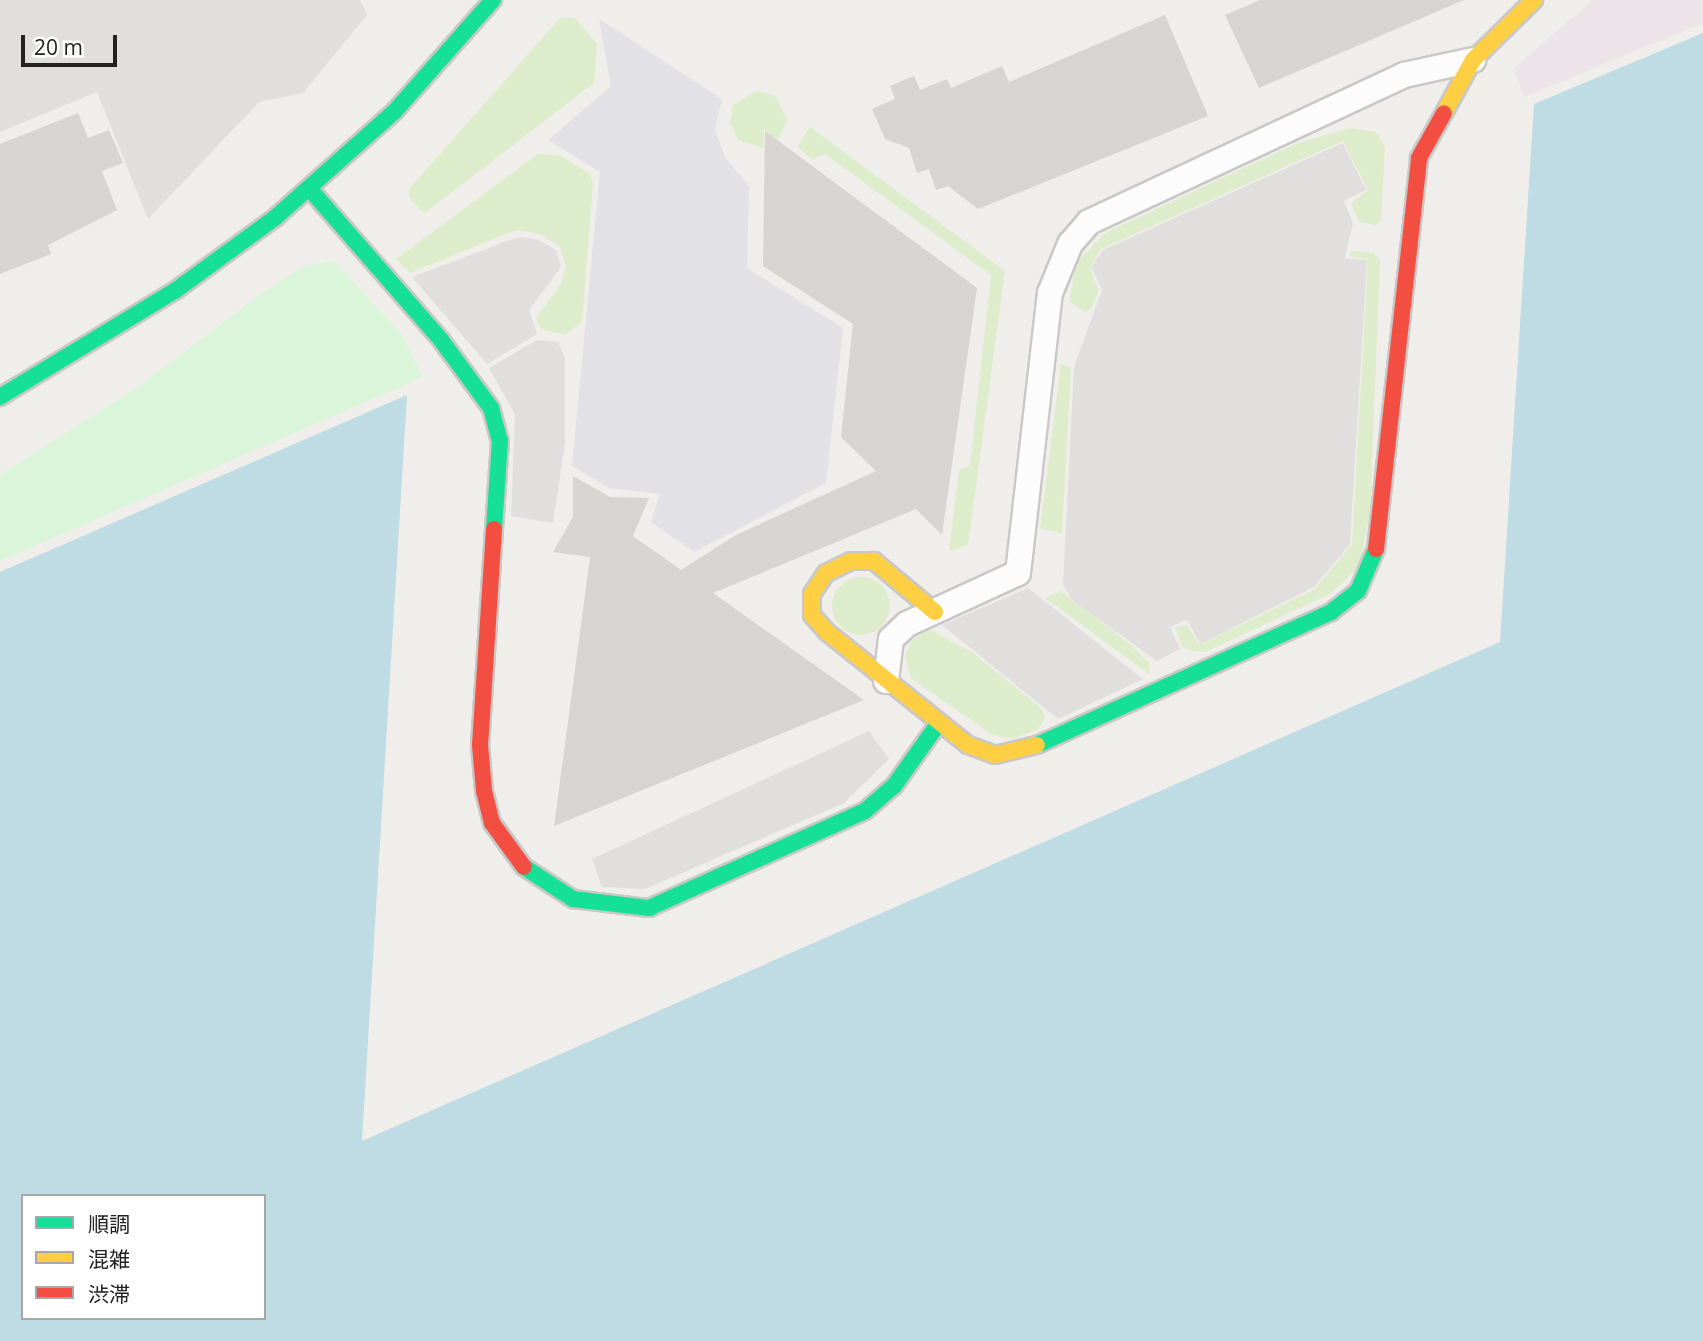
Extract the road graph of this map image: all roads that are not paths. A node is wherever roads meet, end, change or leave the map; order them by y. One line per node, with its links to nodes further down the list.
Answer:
1 (493, 0): 4 (street)
2 (1534, 0): 3 (street)
3 (1473, 60): 6 (street); 8 (street)
4 (309, 188): 5 (street); 8 (street)
5 (0, 397)
6 (935, 612): 7 (street); 7 (street)
7 (886, 681): 8 (street)
8 (938, 724)

